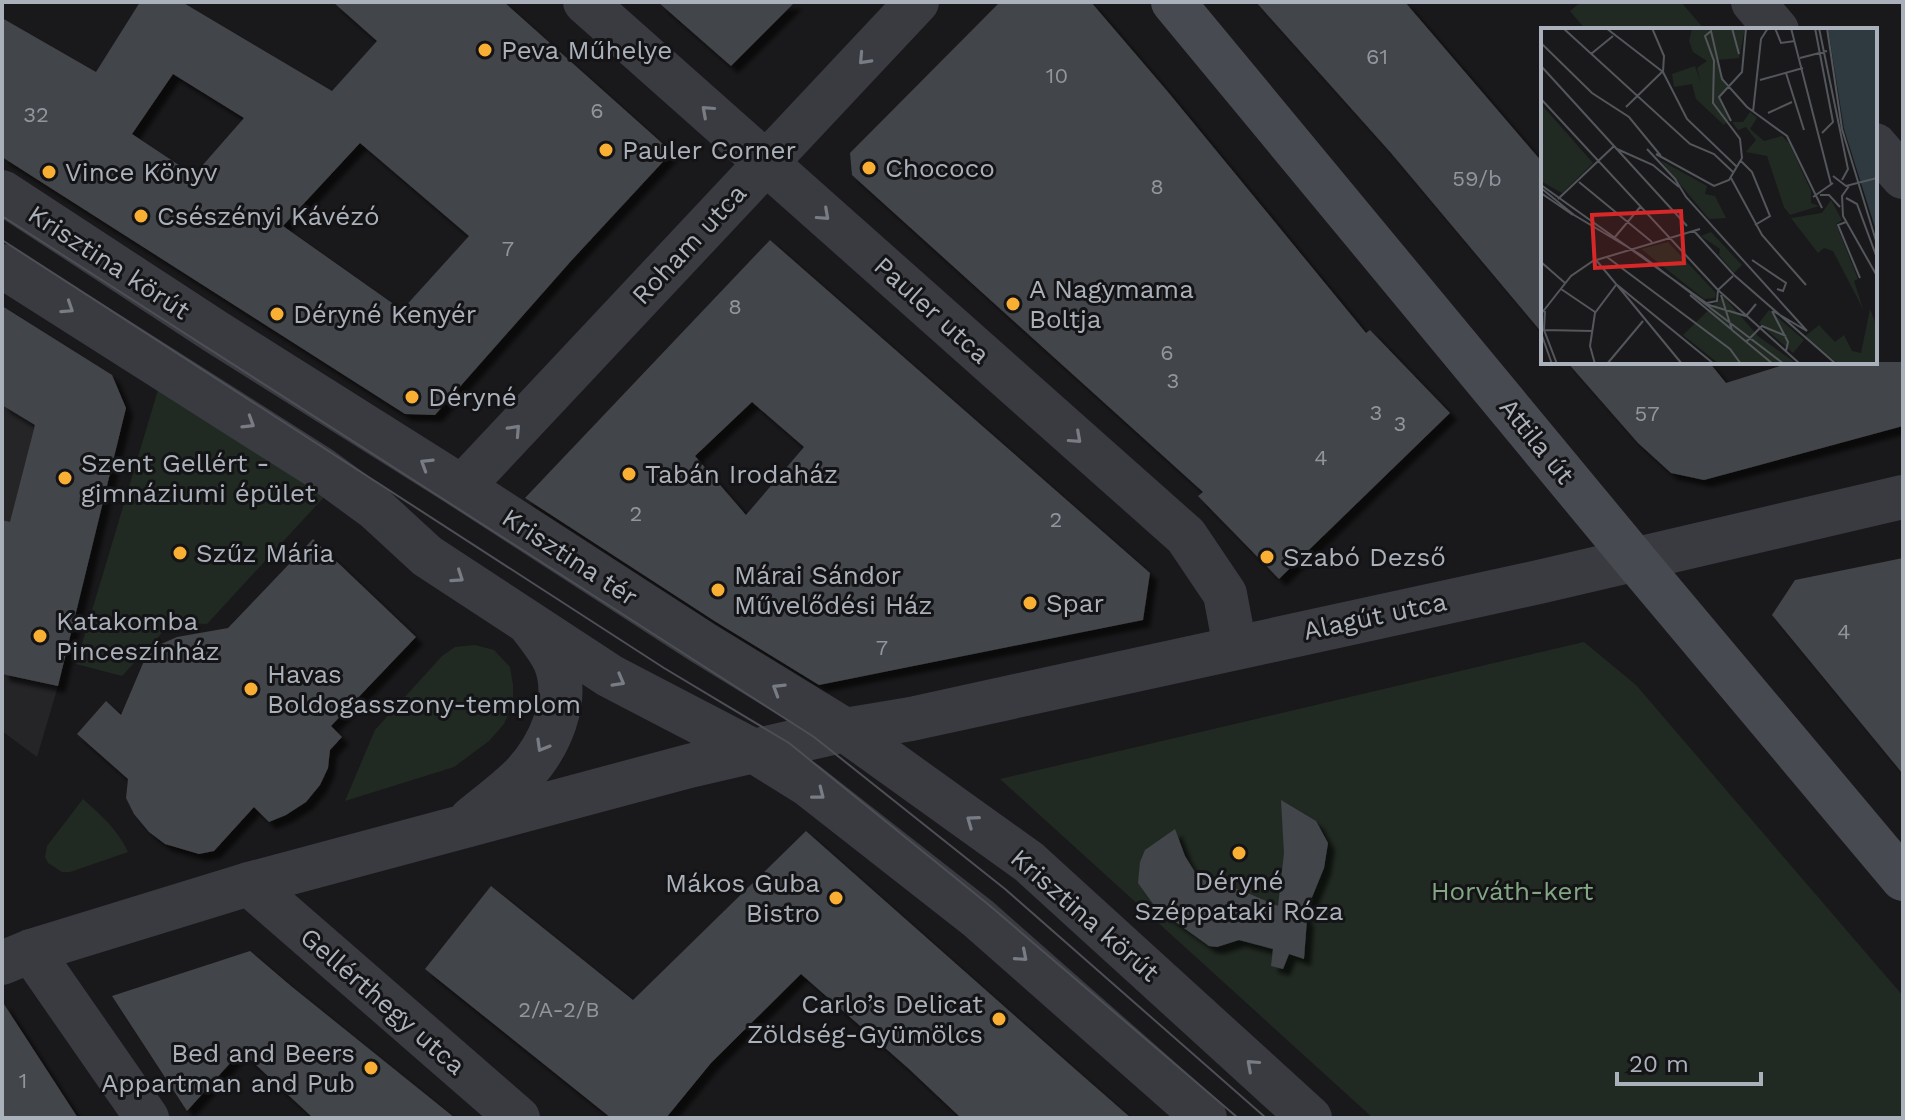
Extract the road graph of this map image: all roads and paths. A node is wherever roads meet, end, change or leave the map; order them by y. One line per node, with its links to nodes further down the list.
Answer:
1 (585, 2): 7 (street, Pauler utca, one-way to 1)
2 (917, 2): 7 (street, Roham utca, one-way to 7)
3 (1173, 2): 14 (main road, Attila út)
4 (1753, 2): 5 (street)
5 (1775, 28)
6 (1877, 147): 8 (street)
7 (754, 175): 12 (street, Roham utca, one-way to 7); 16 (street, Pauler utca, one-way to 16)
8 (1903, 177)
9 (2, 192): 11 (street, Krisztina körút)
10 (2, 266): 15 (street, one-way to 15)
11 (216, 332): 12 (street, Krisztina tér, one-way to 11)
12 (462, 487): 17 (street, Krisztina tér, one-way to 12)
13 (1903, 497): 14 (street, Alagút utca)
14 (1635, 560): 16 (street, Alagút utca); 20 (main road, Attila út)
15 (530, 624): 18 (street, one-way to 18); 19 (street, one-way to 19)
16 (1235, 647): 17 (street, Alagút utca)
17 (845, 730): 18 (street); 26 (street, Krisztina körút, one-way to 17)
18 (754, 751): 19 (street); 25 (street, one-way to 25)
19 (462, 827): 21 (street)
20 (1903, 879)
21 (249, 884): 22 (street); 24 (street, Gellérthegy utca)
22 (17, 957): 23 (street)
23 (147, 1118)
24 (518, 1118)
25 (1205, 1118)
26 (1310, 1118)

